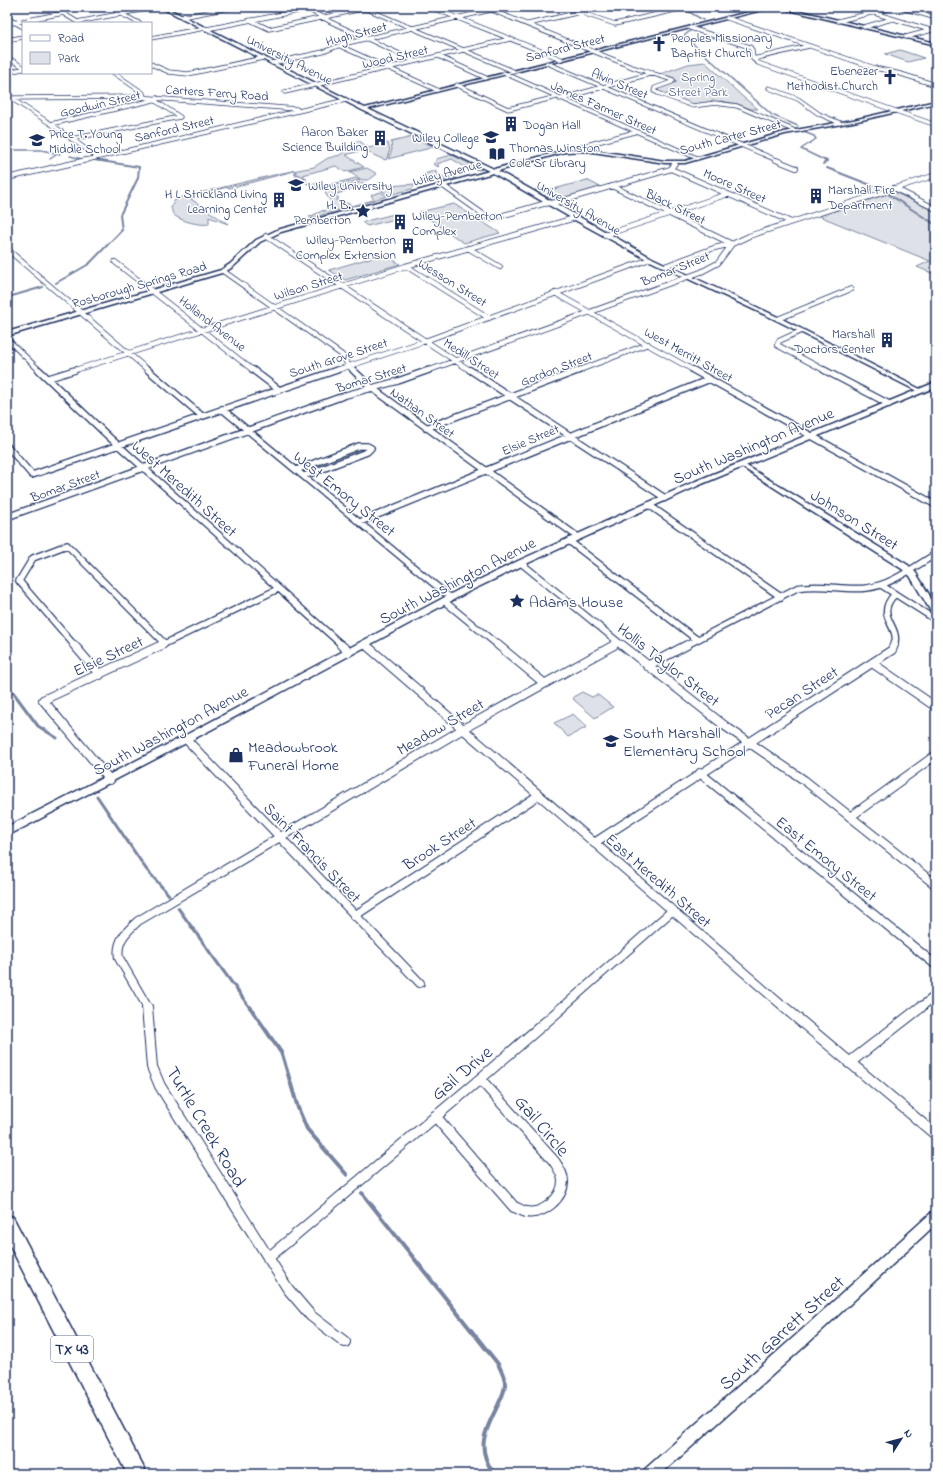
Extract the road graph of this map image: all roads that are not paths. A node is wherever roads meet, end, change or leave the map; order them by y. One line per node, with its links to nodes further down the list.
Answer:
1 (52, 7): 20 (street)
2 (108, 7): 21 (street)
3 (157, 7): 21 (street)
4 (162, 7): 22 (street, University Avenue)
5 (234, 7): 22 (street)
6 (372, 7): 16 (street)
7 (430, 7): 25 (street)
8 (484, 7): 17 (street)
9 (603, 7): 18 (street)
10 (688, 7): 18 (street)
11 (772, 7): 26 (street, Sanford Street)
12 (778, 7): 30 (main road)
13 (896, 7): 19 (street)
14 (899, 7): 27 (street)
15 (306, 8): 23 (street); 29 (street)
16 (364, 8): 23 (street); 38 (street)
17 (491, 10): 25 (street, Hugh Street); 35 (street)
18 (579, 12): 35 (street)
19 (871, 12): 28 (street); 30 (street)
20 (64, 13): 31 (street); 32 (street)
21 (121, 14): 32 (street); 33 (street)
22 (182, 17): 40 (street, University Avenue)
23 (322, 17): 29 (street); 46 (street)
24 (7, 18): 31 (street)
25 (456, 18): 38 (street, Hugh Street); 47 (street)
26 (726, 18): 39 (street, Sanford Street); 51 (street)
27 (936, 18)
28 (893, 19): 37 (street); 42 (street)
29 (250, 20): 40 (street)
30 (838, 21): 37 (main road)
31 (15, 22): 34 (street); 36 (street)
32 (78, 22)
33 (137, 22)
34 (7, 24)
35 (527, 24): 53 (street)
36 (22, 26)
37 (864, 27): 44 (main road)
38 (414, 28): 46 (street, Hugh Street); 52 (street)
39 (690, 28): 53 (street, Sanford Street); 58 (street)
40 (206, 29): 45 (street); 56 (street, University Avenue)
41 (936, 29): 42 (street)
42 (930, 30): 44 (street)
43 (22, 37): 48 (street)
44 (906, 37): 49 (main road)
45 (152, 38)
46 (366, 38): 50 (street, Hugh Street); 59 (street)
47 (510, 39): 52 (street, Wood Street); 57 (street)
48 (7, 40)
49 (936, 44)
50 (340, 46): 60 (street, Hugh Street); 65 (street)
51 (810, 46): 58 (street); 74 (street)
52 (464, 50): 54 (street, Wood Street); 66 (street)
53 (595, 51): 57 (street, Sanford Street); 69 (street)
54 (438, 56): 59 (street, Wood Street); 71 (street)
55 (7, 57): 63 (street)
56 (263, 58): 60 (street, University Avenue); 62 (street)
57 (561, 59): 61 (street, Sanford Street)
58 (753, 59): 87 (street)
59 (416, 61): 65 (street, Wood Street)
60 (272, 63): 72 (street, University Avenue)
61 (547, 63): 66 (street, Sanford Street); 75 (street, Alvin Street)
62 (152, 65)
63 (22, 67)
64 (22, 68): 67 (street)
65 (389, 68): 72 (street, Wood Street); 77 (street)
66 (513, 71): 68 (street, Sanford Street)
67 (7, 72)
68 (504, 73): 71 (street, Sanford Street); 81 (street, James Farmer Street)
69 (653, 73): 75 (street); 91 (street)
70 (116, 74): 79 (street)
71 (486, 78): 73 (street, Sanford Street)
72 (315, 85): 78 (street, Wood Street); 83 (street, University Avenue)
73 (457, 85): 77 (street, Sanford Street); 81 (street)
74 (936, 85)
75 (604, 88): 81 (street); 94 (street, Alvin Street)
76 (769, 88): 88 (street)
77 (437, 90): 86 (street, Sanford Street)
78 (285, 92)
79 (144, 97): 80 (street, Carters Ferry Road); 82 (street, Carters Ferry Road)
80 (9, 98): 90 (street)
81 (559, 98): 92 (street, James Farmer Street)
82 (155, 99): 85 (street, Carters Ferry Road); 90 (street, Goodwin Street); 93 (street)
83 (346, 100): 85 (street, Sanford Street); 86 (street, University Avenue)
84 (936, 102): 87 (street, South Carter Street)
85 (305, 109): 96 (street, Sanford Street)
86 (364, 109): 101 (street, University Avenue)
87 (896, 111): 88 (street, South Carter Street); 89 (street)
88 (840, 123): 91 (street, South Carter Street)
89 (935, 123)
90 (51, 124): 93 (street)
91 (793, 130): 94 (street, South Carter Street)
92 (635, 132): 95 (street, Wiley Avenue); 97 (street, James Farmer Street)
93 (71, 139): 96 (street)
94 (742, 145): 97 (street, South Carter Street); 99 (street, Alvin Street)
95 (577, 150): 98 (street); 101 (street, Wiley Avenue)
96 (97, 158): 103 (street, Sanford Street)
97 (697, 158): 98 (street, South Carter Street)
98 (675, 162): 100 (street, South Carter Street)
99 (796, 168)
100 (671, 169): 105 (street, South Carter Street); 107 (street, Moore Street)
101 (494, 171): 104 (street, Wiley Avenue); 108 (street, University Avenue)
102 (936, 175): 106 (street)
103 (7, 178)
104 (442, 185): 108 (street, South Carter Street); 114 (street, Wiley Avenue)
105 (612, 186): 108 (street, South Carter Street); 110 (street, Black Street)
106 (894, 188): 109 (street); 112 (street)
107 (728, 194): 110 (street); 112 (street, Moore Street)
108 (550, 203): 111 (street, University Avenue)
109 (936, 209)
110 (669, 214): 113 (street); 115 (street, Black Street)
111 (575, 218): 113 (street, University Avenue); 116 (street, Wilson Street)
112 (790, 222): 115 (street)
113 (605, 235): 118 (street, University Avenue)
114 (266, 236): 123 (street, Rosborough Springs Road); 125 (street, Medill Street)
115 (732, 244): 121 (street); 124 (street, Bomar Street)
116 (468, 248): 120 (street, Wilson Street); 122 (street)
117 (7, 249): 131 (street)
118 (650, 259): 121 (street, University Avenue); 128 (street, South Grove Street)
119 (115, 262): 127 (street, Holland Avenue)
120 (406, 266): 125 (street, Wilson Street); 132 (street, Wesson Street)
121 (665, 266): 124 (street, University Avenue)
122 (500, 267)
123 (223, 270): 127 (street, Rosborough Springs Road); 129 (street, Nathan Street)
124 (688, 276): 130 (street, Bomar Street); 133 (street, University Avenue)
125 (342, 286): 129 (street, Wilson Street); 138 (street, Medill Street)
126 (851, 290): 133 (street)
127 (154, 292): 131 (street, Rosborough Springs Road); 134 (street, Holland Avenue)
128 (555, 293): 130 (street, West Merritt Street); 132 (street, South Grove Street)
129 (274, 307): 134 (street, Wilson Street); 142 (street, Nathan Street)
130 (590, 312): 139 (street, West Merritt Street); 141 (street, Bomar Street)
131 (81, 313): 136 (street, Rosborough Springs Road); 140 (street)
132 (489, 318): 138 (street, South Grove Street)
133 (778, 319): 135 (street, University Avenue)
134 (203, 329): 140 (street, Wilson Street); 147 (street, Holland Avenue)
135 (801, 331): 148 (street, University Avenue); 150 (street)
136 (7, 334)
137 (7, 339): 143 (street, West Meredith Street)
138 (425, 341): 141 (street, Medill Street); 142 (street, South Grove Street)
139 (648, 344): 144 (street, West Merritt Street); 149 (street, Gordon Street)
140 (127, 353): 143 (street, Wilson Street); 152 (street)
141 (455, 360): 146 (street, Bomar Street); 149 (street, Medill Street)
142 (348, 365): 146 (street, Nathan Street); 147 (street, South Grove Street)
143 (50, 378): 158 (street, West Meredith Street)
144 (710, 379): 155 (street, Elsie Street); 156 (street, West Merritt Street)
145 (936, 384): 148 (main road, South Washington Avenue)
146 (372, 388): 153 (street, Nathan Street); 154 (street, Bomar Street)
147 (278, 389): 151 (street, South Grove Street)
148 (921, 390): 150 (main road, South Washington Avenue)
149 (510, 397): 153 (street, Gordon Street); 155 (street, Medill Street)
150 (889, 404): 156 (main road, South Washington Avenue)
151 (222, 409): 152 (street, South Grove Street); 154 (street, West Emory Street)
152 (202, 416): 158 (street, South Grove Street)
153 (426, 428): 162 (street, Nathan Street)
154 (247, 431): 160 (street, Bomar Street); 161 (street, West Emory Street)
155 (570, 436): 162 (street, Elsie Street); 164 (street, Medill Street)
156 (812, 436): 159 (main road, South Washington Avenue); 165 (street, West Merritt Street)
157 (7, 446): 158 (street, South Grove Street)
158 (117, 446): 160 (street, West Meredith Street)
159 (742, 465): 164 (main road, South Washington Avenue); 173 (street, Johnson Street)
160 (145, 468): 167 (street, Bomar Street); 175 (street, West Meredith Street)
161 (296, 470): 163 (street, West Emory Street); 163 (street)
162 (486, 471): 168 (street, Elsie Street); 169 (street, Nathan Street)
163 (304, 476): 168 (street, West Emory Street)
164 (665, 498): 166 (main road, South Washington Avenue)
165 (934, 503)
166 (649, 505): 169 (main road, South Washington Avenue); 177 (street)
167 (7, 517)
168 (360, 522): 178 (street, West Emory Street)
169 (578, 537): 170 (main road, South Washington Avenue)
170 (569, 541): 172 (main road, South Washington Avenue); 181 (street)
171 (936, 554): 173 (street)
172 (520, 563): 178 (main road, South Washington Avenue); 182 (street, Hollis Taylor Street)
173 (908, 570): 174 (street); 179 (street, Johnson Street)
174 (881, 585): 176 (street); 177 (street)
175 (278, 589): 183 (street, Elsie Street); 185 (street, West Meredith Street)
176 (895, 594): 180 (street); 186 (street, Pecan Street)
177 (780, 597): 181 (street)
178 (448, 600): 184 (main road, South Washington Avenue); 189 (street)
179 (936, 613)
180 (936, 620)
181 (696, 639): 187 (street)
182 (618, 643): 187 (street, Hollis Taylor Street); 189 (street, Meadow Street)
183 (165, 644): 188 (street, Elsie Street); 188 (street)
184 (365, 644): 185 (main road, South Washington Avenue); 191 (street, East Meredith Street)
185 (349, 652): 192 (main road, South Washington Avenue)
186 (872, 663): 190 (street); 193 (street, Pecan Street)
187 (647, 666): 193 (street, Hollis Taylor Street)
188 (100, 675): 196 (street, Elsie Street)
189 (544, 684): 191 (street, Meadow Street)
190 (936, 707)
191 (463, 729): 197 (street, East Meredith Street); 200 (street, Meadow Street)
192 (186, 740): 196 (main road, South Washington Avenue); 200 (street, Saint Francis Street)
193 (749, 743): 195 (street, Pecan Street); 198 (street, Hollis Taylor Street)
194 (936, 755): 198 (street)
195 (700, 773): 201 (street, Pecan Street); 205 (street, East Emory Street)
196 (110, 780): 199 (main road, South Washington Avenue)
197 (539, 795): 201 (street, East Meredith Street); 204 (street, Brook Street)
198 (850, 817): 202 (street, Hollis Taylor Street)
199 (7, 832)
200 (279, 837): 204 (street, Saint Francis Street); 214 (street, Turtle Creek Road)
201 (594, 843): 203 (street, East Meredith Street)
202 (936, 885)
203 (673, 910): 208 (street, East Meredith Street); 209 (street, Gail Drive)
204 (354, 916): 206 (street, Saint Francis Street)
205 (936, 965)
206 (420, 983)
207 (936, 994): 208 (street)
208 (849, 1063): 211 (street, East Meredith Street)
209 (480, 1079): 210 (street, Gail Drive); 210 (street, Gail Circle)
210 (435, 1116): 214 (street, Gail Drive)
211 (936, 1136)
212 (936, 1216): 217 (street, South Garrett Street)
213 (7, 1223): 216 (main road, TX 43)
214 (268, 1258): 215 (street, Turtle Creek Road)
215 (345, 1342)
216 (137, 1474)
217 (650, 1474)

